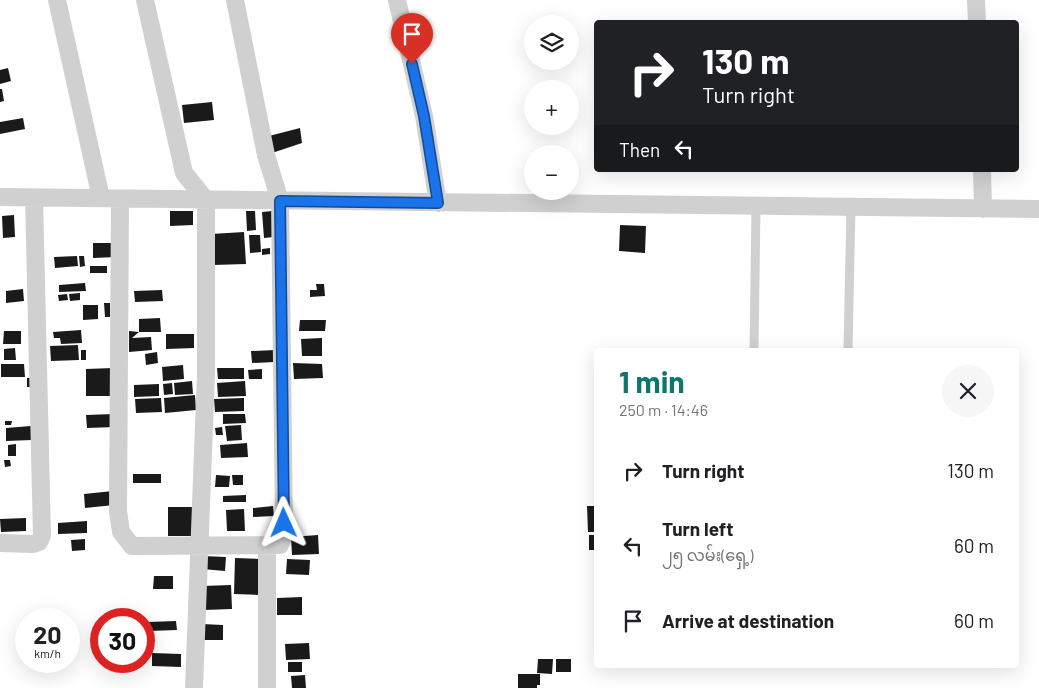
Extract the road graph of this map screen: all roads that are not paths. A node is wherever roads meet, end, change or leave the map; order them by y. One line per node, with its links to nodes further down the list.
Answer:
1 (57, 0): 10 (street)
2 (145, 0): 12 (street)
3 (235, 0): 13 (street)
4 (397, 0): 14 (street)
5 (976, 0): 6 (street)
6 (977, 20)
7 (982, 172): 17 (street)
8 (0, 197): 9 (street)
9 (34, 198): 10 (street); 21 (street)
10 (101, 198): 11 (street)
11 (120, 199): 12 (street); 22 (street)
12 (206, 200): 13 (street); 22 (street)
13 (280, 201): 14 (street); 23 (street)
14 (438, 203): 15 (street)
15 (756, 206): 16 (street); 19 (lane)
16 (851, 207): 17 (street); 20 (lane)
17 (983, 209): 18 (street)
18 (1039, 209)
19 (754, 348)
20 (848, 348)
21 (0, 543)
22 (200, 546): 23 (street); 24 (street)
23 (267, 546): 25 (street)
24 (194, 688)
25 (267, 688)

